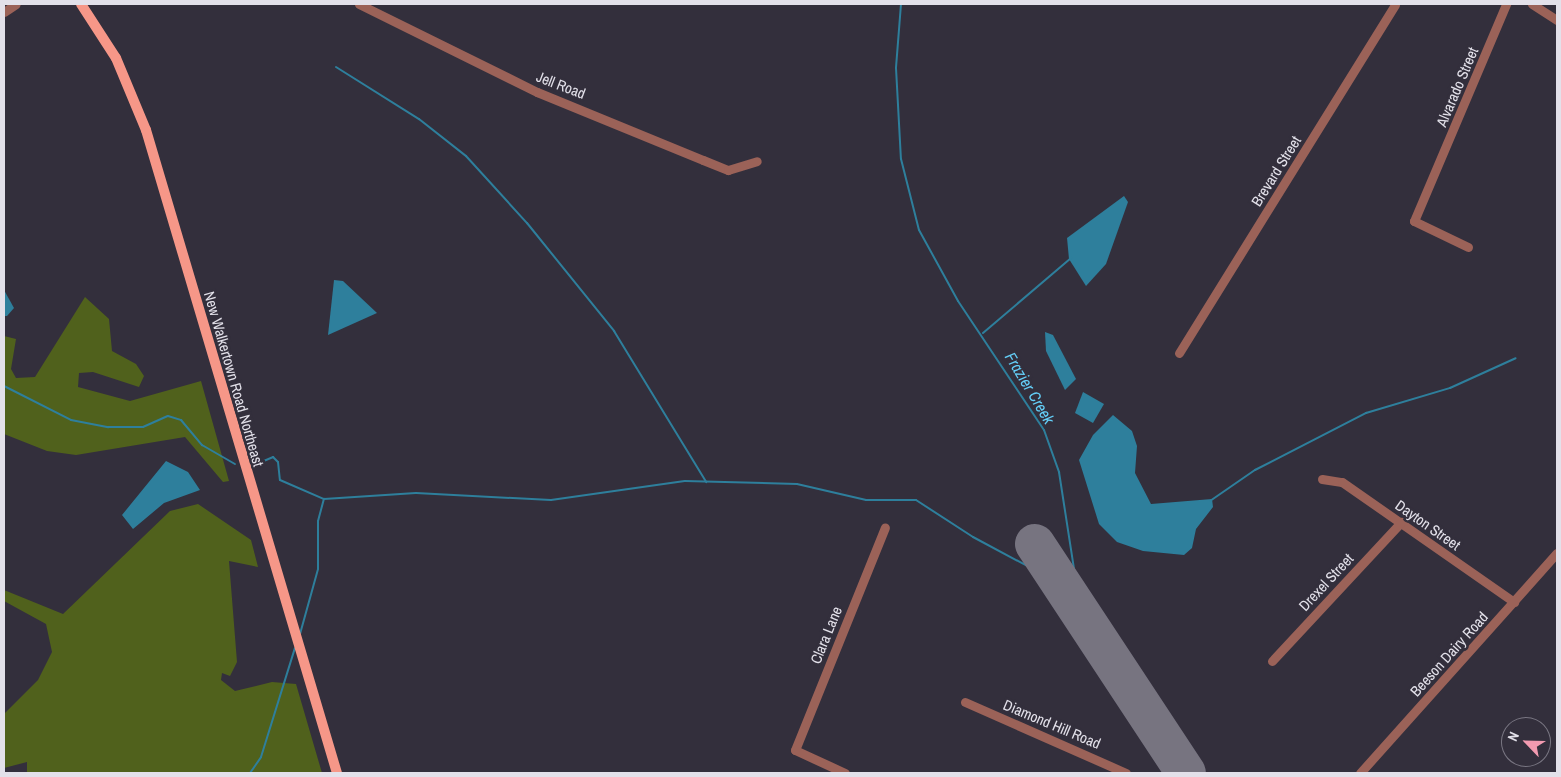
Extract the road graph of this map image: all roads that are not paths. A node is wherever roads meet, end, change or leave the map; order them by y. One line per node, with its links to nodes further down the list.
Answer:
1 (16, 4): 7 (street)
2 (81, 4): 20 (main road, New Walkertown Road Northeast)
3 (359, 4): 9 (street, Jell Road)
4 (1395, 4): 11 (street, Brevard Street)
5 (1506, 4): 10 (street, Alvarado Street)
6 (1532, 4): 8 (street)
7 (4, 12)
8 (1557, 20)
9 (757, 160)
10 (1468, 247)
11 (1179, 353)
12 (1322, 479): 13 (street, Dayton Street)
13 (1401, 522): 16 (street, Dayton Street); 17 (street, Drexel Street)
14 (886, 527): 21 (street, Clara Lane)
15 (1557, 553): 16 (street, Beeson Dairy Road)
16 (1514, 602): 22 (street, Beeson Dairy Road)
17 (1272, 661)
18 (965, 702): 19 (street, Diamond Hill Road)
19 (1127, 772)
20 (337, 773)
21 (845, 773)
22 (1360, 773)

